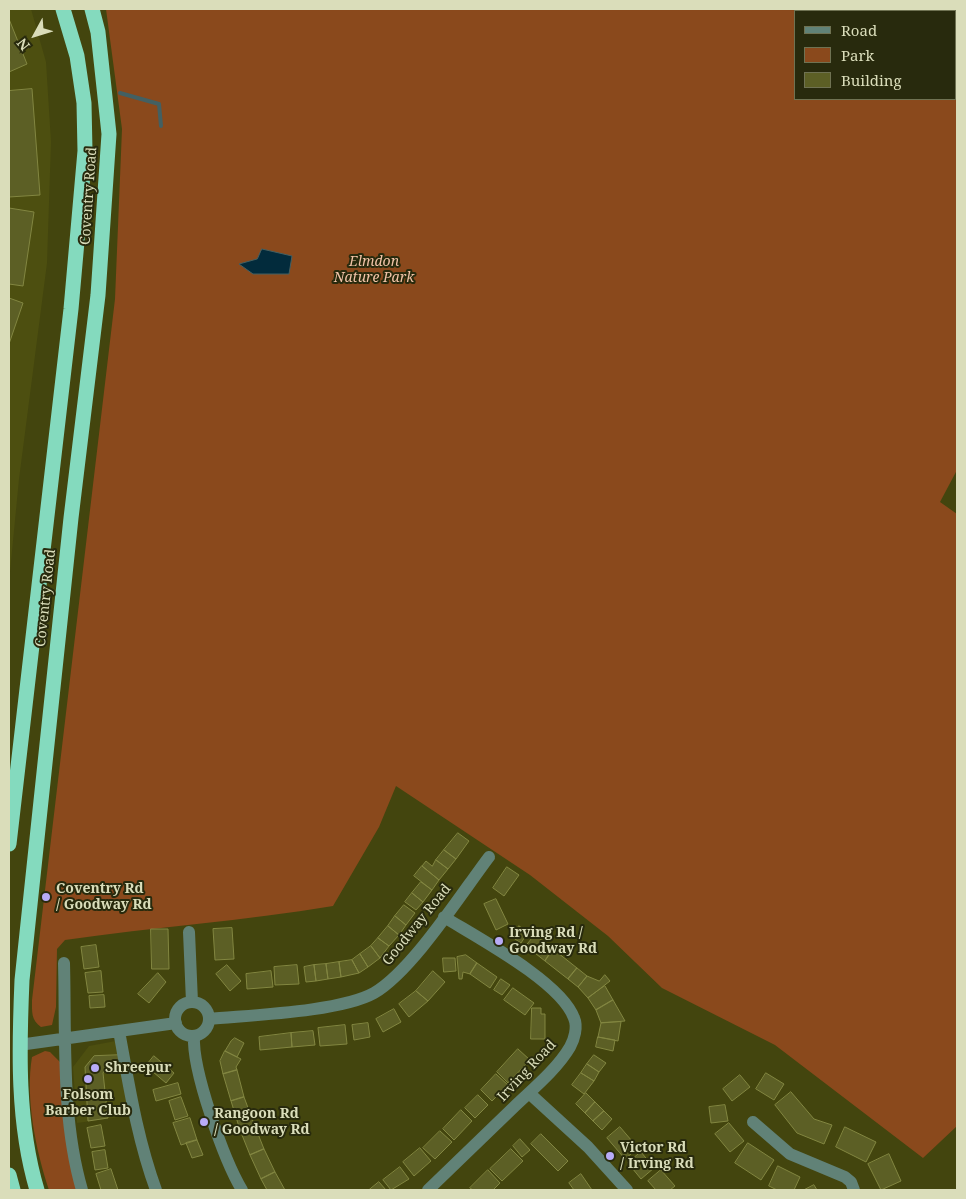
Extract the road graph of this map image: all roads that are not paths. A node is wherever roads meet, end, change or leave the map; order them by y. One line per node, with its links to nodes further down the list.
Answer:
1 (63, 9): 4 (highway, Coventry Road)
2 (70, 9): 4 (highway)
3 (92, 9): 17 (highway, Coventry Road)
4 (76, 56): 5 (highway, Coventry Road)
5 (10, 820): 6 (highway, Coventry Road)
6 (9, 844)
7 (489, 857): 8 (street, Goodway Road)
8 (444, 917): 12 (street, Goodway Road); 18 (street, Irving Road)
9 (189, 932): 11 (street)
10 (64, 963): 16 (street)
11 (192, 1002): 12 (street); 13 (street)
12 (209, 1018): 15 (street)
13 (176, 1023): 14 (street); 15 (street)
14 (119, 1030): 16 (street); 24 (street)
15 (194, 1036): 25 (street)
16 (66, 1038): 17 (street); 23 (street)
17 (19, 1045): 22 (highway, Coventry Road)
18 (529, 1093): 26 (street, Irving Road); 27 (street)
19 (753, 1122): 28 (street)
20 (9, 1175): 21 (highway)
21 (13, 1190)
22 (37, 1190)
23 (82, 1190)
24 (156, 1190)
25 (242, 1190)
26 (428, 1190)
27 (627, 1190)
28 (854, 1190)

